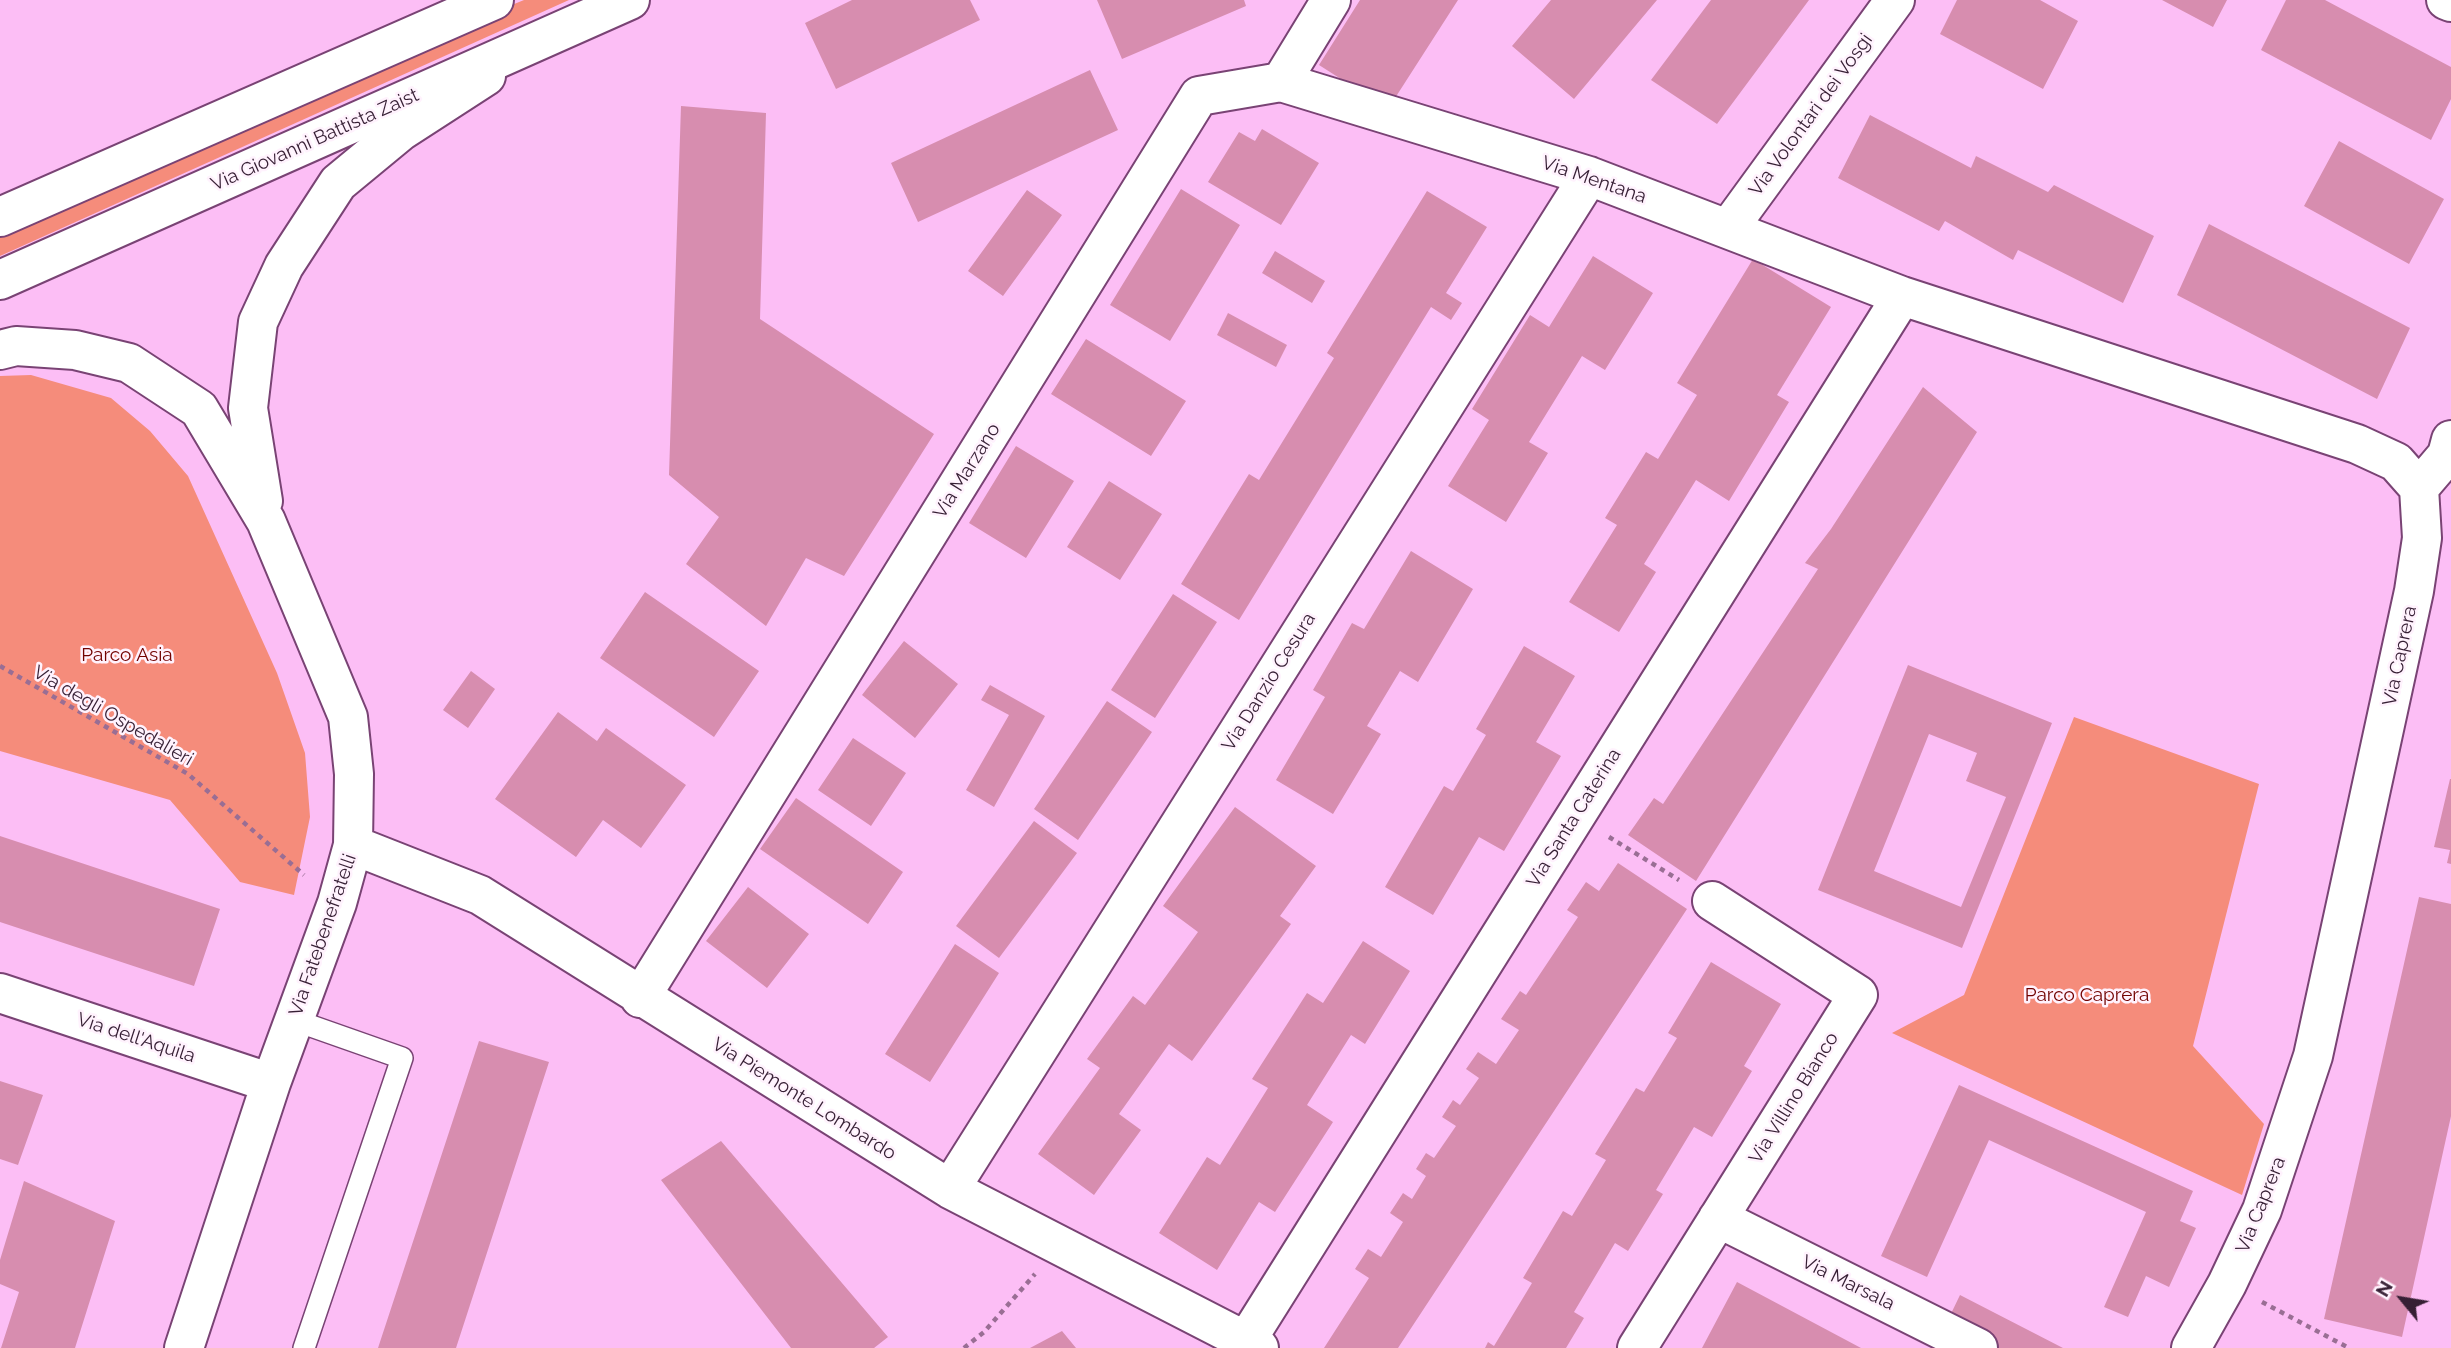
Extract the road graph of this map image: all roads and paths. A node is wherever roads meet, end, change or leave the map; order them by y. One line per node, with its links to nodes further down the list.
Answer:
1 (494, 0): 8 (street)
2 (630, 0): 5 (street, Via Giovanni Battista Zaist)
3 (1331, 0): 6 (street)
4 (1895, 0): 9 (street, Via Volontari dei Vosgi)
5 (547, 37): 10 (street, Via Giovanni Battista Zaist); 15 (street, Via Fatebenefratelli)
6 (1281, 82): 7 (street, Via Mentana); 22 (street, Via Marzano)
7 (1589, 176): 9 (street, Via Mentana); 25 (street, Via Danzio Cesura)
8 (0, 217)
9 (1728, 229): 11 (street, Via Mentana)
10 (0, 280)
11 (1902, 296): 14 (street); 17 (street, Via Santa Caterina)
12 (0, 350): 15 (street, Via Fatebenefratelli)
13 (2451, 440): 14 (street)
14 (2419, 488): 28 (street, Via Caprera)
15 (266, 521): 18 (street, Via Fatebenefratelli)
16 (0, 666): 20 (path, Via degli Ospedalieri)
17 (1576, 815): 19 (path); 29 (street, Via Santa Caterina)
18 (353, 845): 20 (street, Via Fatebenefratelli); 22 (street, Via Piemonte Lombardo)
19 (1712, 901): 26 (street, Via Villino Bianco)
20 (337, 903): 23 (street, Via Fatebenefratelli)
21 (0, 993): 24 (street, Via dell'Aquila)
22 (640, 998): 25 (street, Via Piemonte Lombardo)
23 (294, 1020): 24 (street, Via Fatebenefratelli); 31 (lane)
24 (271, 1083): 30 (street, Via Fatebenefratelli)
25 (950, 1189): 27 (street, Via Piemonte Lombardo)
26 (1718, 1219): 33 (street, Via Villino Bianco); 34 (street, Via Marsala)
27 (1060, 1245): 29 (street, Via Piemonte Lombardo); 32 (path)
28 (2227, 1284): 35 (street, Via Caprera); 36 (path)
29 (1253, 1344)
30 (184, 1348)
31 (304, 1348)
32 (964, 1348)
33 (1637, 1348)
34 (1979, 1348)
35 (2191, 1348)
36 (2349, 1348)

